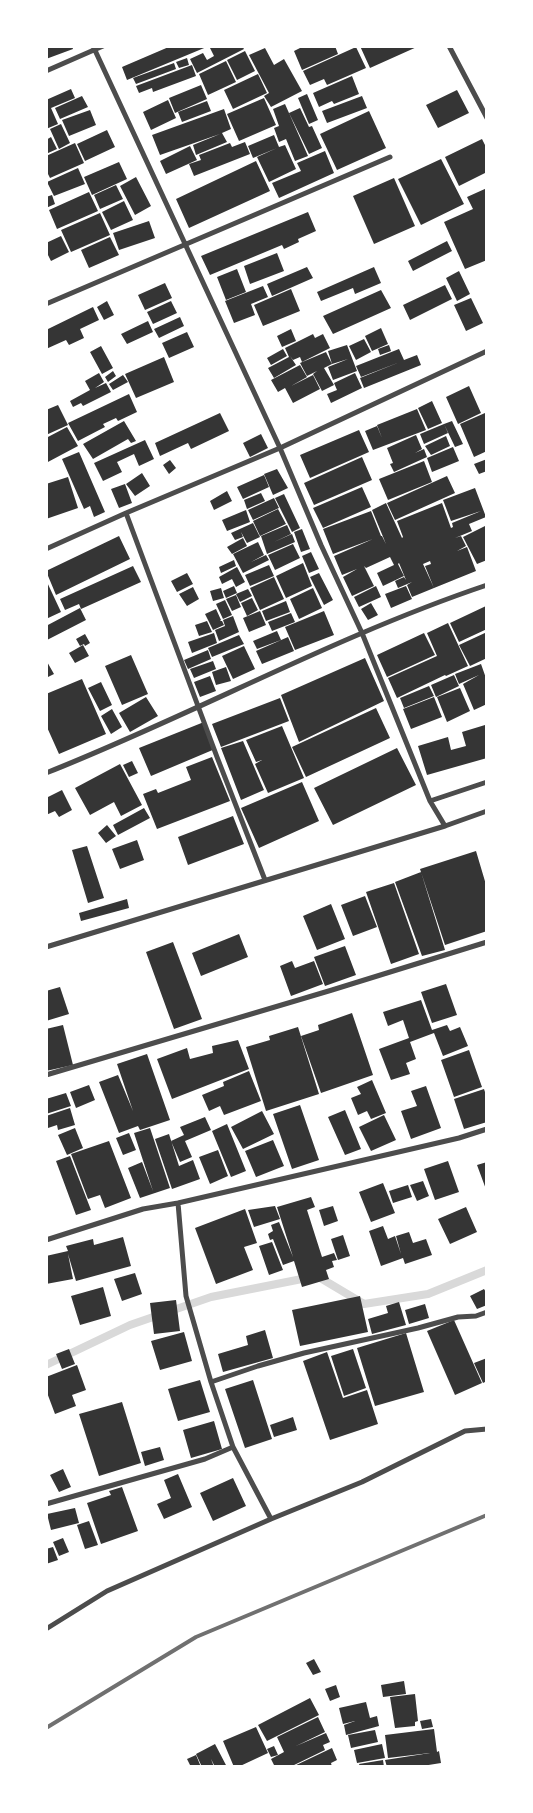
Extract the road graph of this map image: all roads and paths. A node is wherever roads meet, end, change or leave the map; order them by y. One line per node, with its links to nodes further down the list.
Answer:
1 (103, 46): 3 (street)
2 (449, 46): 5 (street)
3 (94, 48): 4 (street); 7 (street)
4 (46, 71)
5 (487, 118)
6 (390, 157): 7 (street)
7 (185, 244): 8 (street); 10 (street)
8 (46, 304)
9 (487, 351): 10 (street)
10 (280, 448): 11 (street); 14 (street)
11 (126, 513): 12 (street); 15 (street)
12 (46, 549)
13 (487, 585): 14 (street)
14 (362, 633): 15 (street); 18 (street)
15 (198, 708): 16 (street); 21 (street)
16 (46, 773)
17 (487, 782): 18 (street)
18 (430, 801): 20 (street)
19 (487, 811): 20 (street)
20 (445, 826): 21 (street)
21 (265, 880): 23 (street)
22 (487, 942): 24 (street)
23 (46, 948)
24 (46, 1074)
25 (487, 1129): 26 (street)
26 (178, 1203): 27 (street); 29 (street)
27 (46, 1240)
28 (487, 1312): 29 (street)
29 (211, 1382): 31 (street)
30 (487, 1429): 33 (street)
31 (233, 1447): 32 (street); 33 (street)
32 (46, 1504)
33 (271, 1519): 34 (street)
34 (46, 1629)

